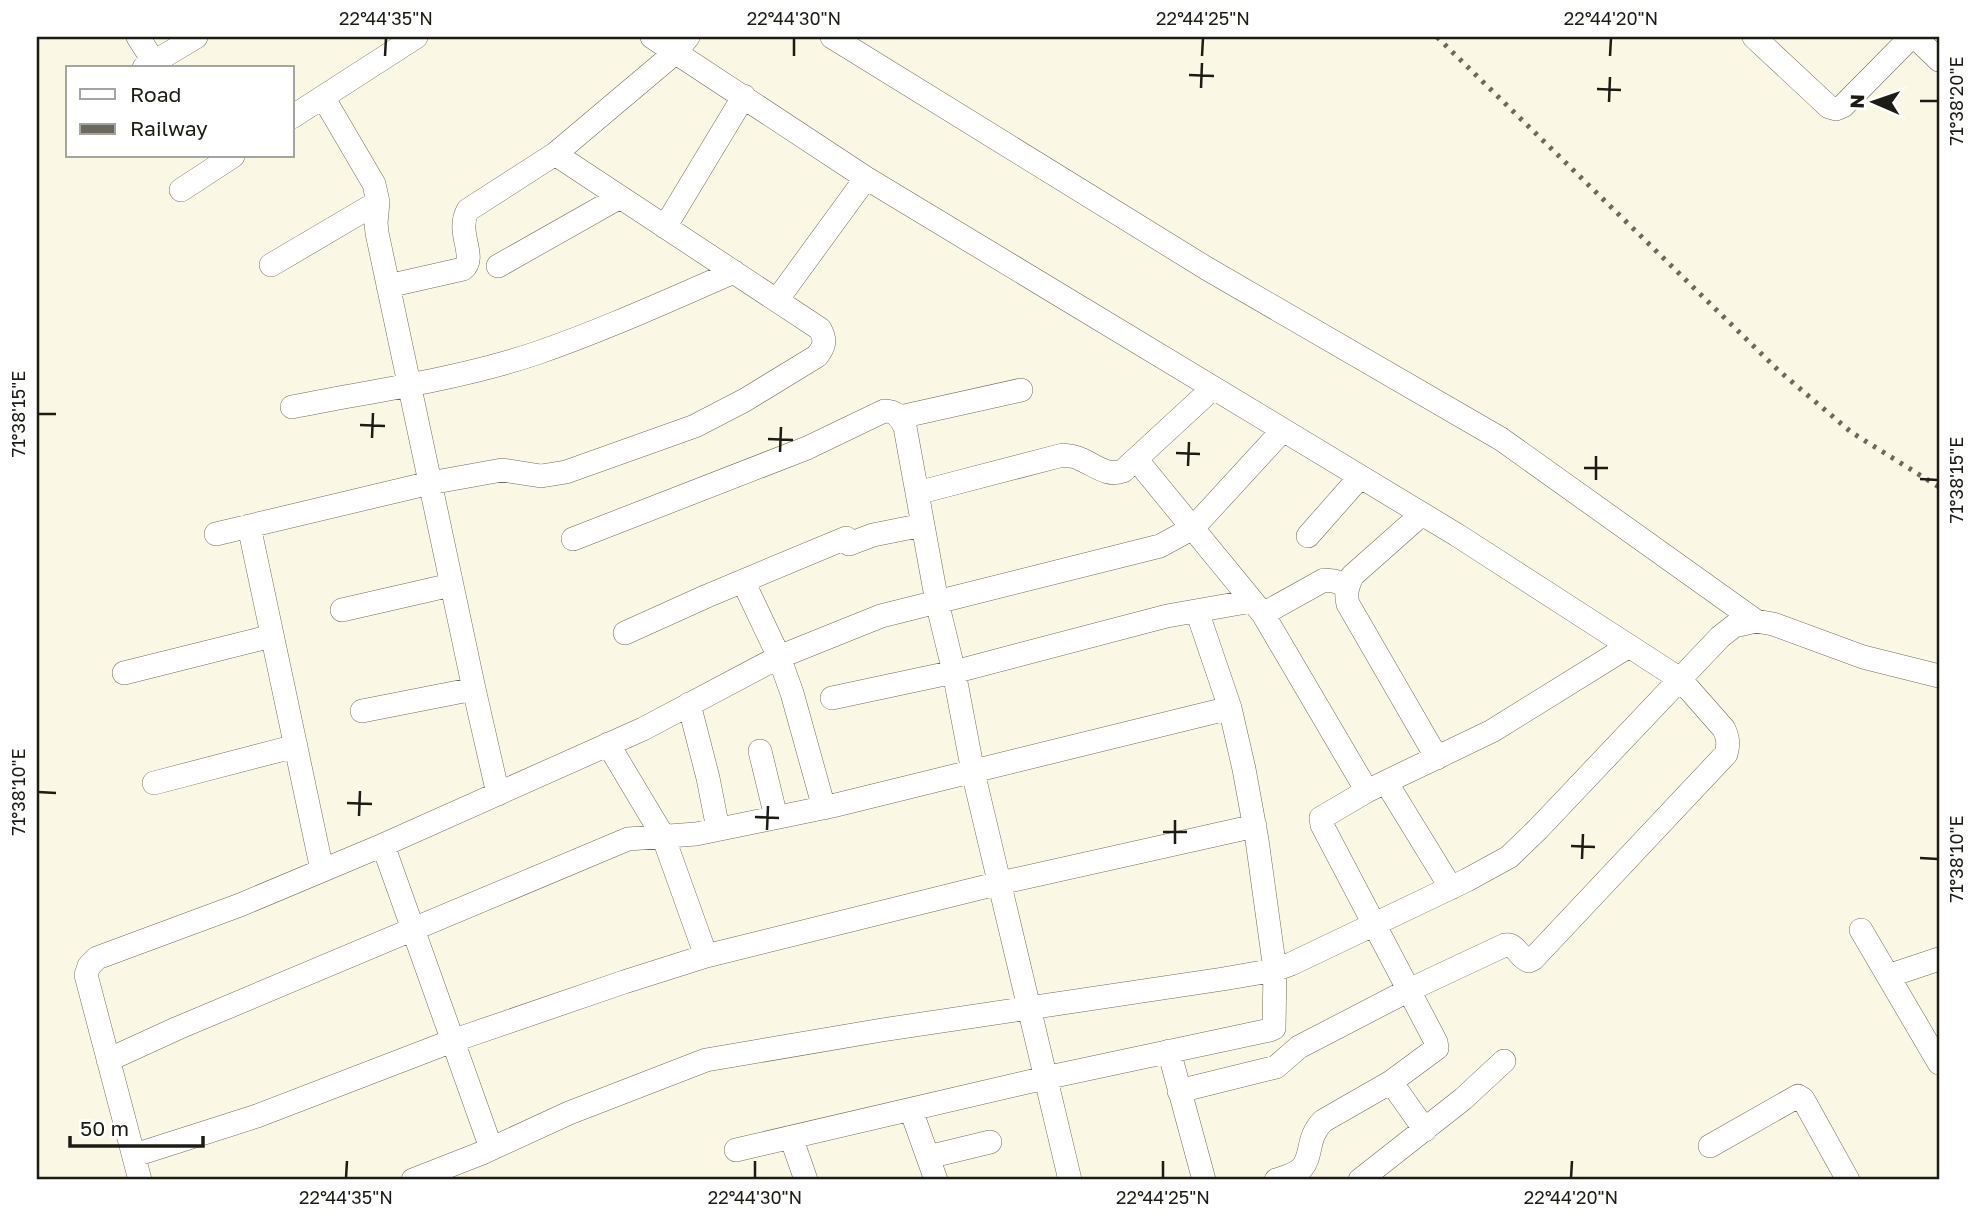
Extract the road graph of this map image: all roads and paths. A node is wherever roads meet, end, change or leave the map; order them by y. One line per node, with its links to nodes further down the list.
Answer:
1 (138, 37): 10 (street)
2 (196, 37): 10 (street)
3 (416, 37): 12 (street)
4 (652, 37): 8 (street)
5 (832, 37): 50 (street)
6 (1754, 37): 7 (street)
7 (1913, 37): 9 (street)
8 (682, 44): 11 (street); 14 (street)
9 (1939, 60)
10 (149, 65)
11 (744, 96): 16 (street); 20 (street)
12 (323, 97): 13 (street); 19 (street)
13 (294, 116)
14 (555, 154): 18 (street); 24 (street)
15 (230, 158): 17 (street)
16 (866, 178): 25 (street); 27 (street)
17 (181, 190)
18 (620, 197): 20 (street); 22 (street)
19 (378, 202): 21 (street); 24 (street)
20 (665, 227): 23 (street)
21 (271, 265)
22 (498, 266)
23 (734, 272): 25 (street); 26 (street)
24 (388, 286): 26 (street)
25 (776, 300): 34 (street)
26 (408, 384): 29 (street); 34 (street)
27 (1213, 388): 31 (street); 32 (street)
28 (1021, 390): 30 (street)
29 (292, 407)
30 (900, 417): 35 (street); 42 (street)
31 (1283, 430): 33 (street); 39 (street)
32 (1136, 459): 35 (street); 39 (street)
33 (1360, 477): 36 (street); 41 (street)
34 (430, 484): 38 (street); 44 (street)
35 (917, 493): 37 (street)
36 (1422, 514): 45 (street); 53 (street)
37 (923, 525): 43 (street); 46 (street)
38 (249, 526): 40 (street); 52 (street)
39 (1193, 528): 46 (street); 47 (street)
40 (216, 534)
41 (1308, 536)
42 (573, 540)
43 (743, 581): 51 (street); 54 (street)
44 (452, 585): 48 (street); 59 (street)
45 (1348, 586): 47 (street); 67 (street)
46 (937, 602): 54 (street); 55 (street)
47 (1257, 607): 49 (street); 70 (street)
48 (342, 610)
49 (1197, 611): 55 (street); 62 (street)
50 (1756, 621): 57 (street); 58 (street)
51 (625, 633)
52 (272, 636): 56 (street); 65 (street)
53 (1629, 646): 58 (street); 67 (street)
54 (779, 657): 61 (street); 72 (street)
55 (954, 672): 60 (street); 68 (street)
56 (124, 673)
57 (1939, 676)
58 (1680, 679): 80 (street); 88 (street)
59 (474, 689): 63 (street); 71 (street)
60 (832, 698)
61 (689, 704): 64 (street); 75 (street)
62 (1230, 708): 68 (street); 74 (street)
63 (362, 711)
64 (608, 744): 71 (street); 76 (street)
65 (296, 746): 69 (street); 78 (street)
66 (760, 751): 73 (street)
67 (1437, 758): 70 (street)
68 (973, 772): 72 (street); 79 (street)
69 (154, 783)
70 (1377, 786): 80 (street); 81 (street)
71 (498, 794): 77 (street)
72 (824, 807): 73 (street)
73 (776, 817): 75 (street)
74 (1255, 826): 79 (street); 86 (street)
75 (718, 830): 76 (street)
76 (663, 836): 82 (street); 84 (street)
77 (383, 845): 78 (street); 82 (street)
78 (322, 870): 92 (street)
79 (1000, 883): 84 (street); 89 (street)
80 (1451, 888): 81 (street)
81 (1374, 925): 86 (street); 88 (street)
82 (412, 928): 90 (street); 92 (street)
83 (1861, 930): 87 (street)
84 (706, 956): 90 (street)
85 (1939, 958): 87 (street)
86 (1275, 970): 89 (street); 91 (street)
87 (1888, 976): 94 (street)
88 (1409, 990): 96 (street); 97 (street)
89 (1028, 1009): 95 (street); 103 (street)
90 (452, 1041): 103 (street); 106 (street)
91 (1169, 1051): 95 (street); 97 (street)
92 (108, 1060): 106 (street)
93 (1504, 1061): 99 (street)
94 (1939, 1063)
95 (1045, 1078): 98 (street); 112 (street)
96 (1391, 1082): 99 (street); 105 (street)
97 (1179, 1091): 113 (street)
98 (911, 1110): 100 (street); 107 (street)
99 (1425, 1130): 116 (street)
100 (791, 1138): 104 (street); 110 (street)
101 (990, 1142): 107 (street)
102 (1710, 1146): 117 (street)
103 (491, 1148): 109 (street)
104 (736, 1150)
105 (1308, 1153): 114 (street); 115 (street)
106 (135, 1155): 108 (street)
107 (928, 1157): 111 (street)
108 (140, 1180)
109 (413, 1180)
110 (806, 1180)
111 (936, 1180)
112 (1070, 1180)
113 (1204, 1180)
114 (1276, 1180)
115 (1316, 1180)
116 (1360, 1180)
117 (1848, 1180)

